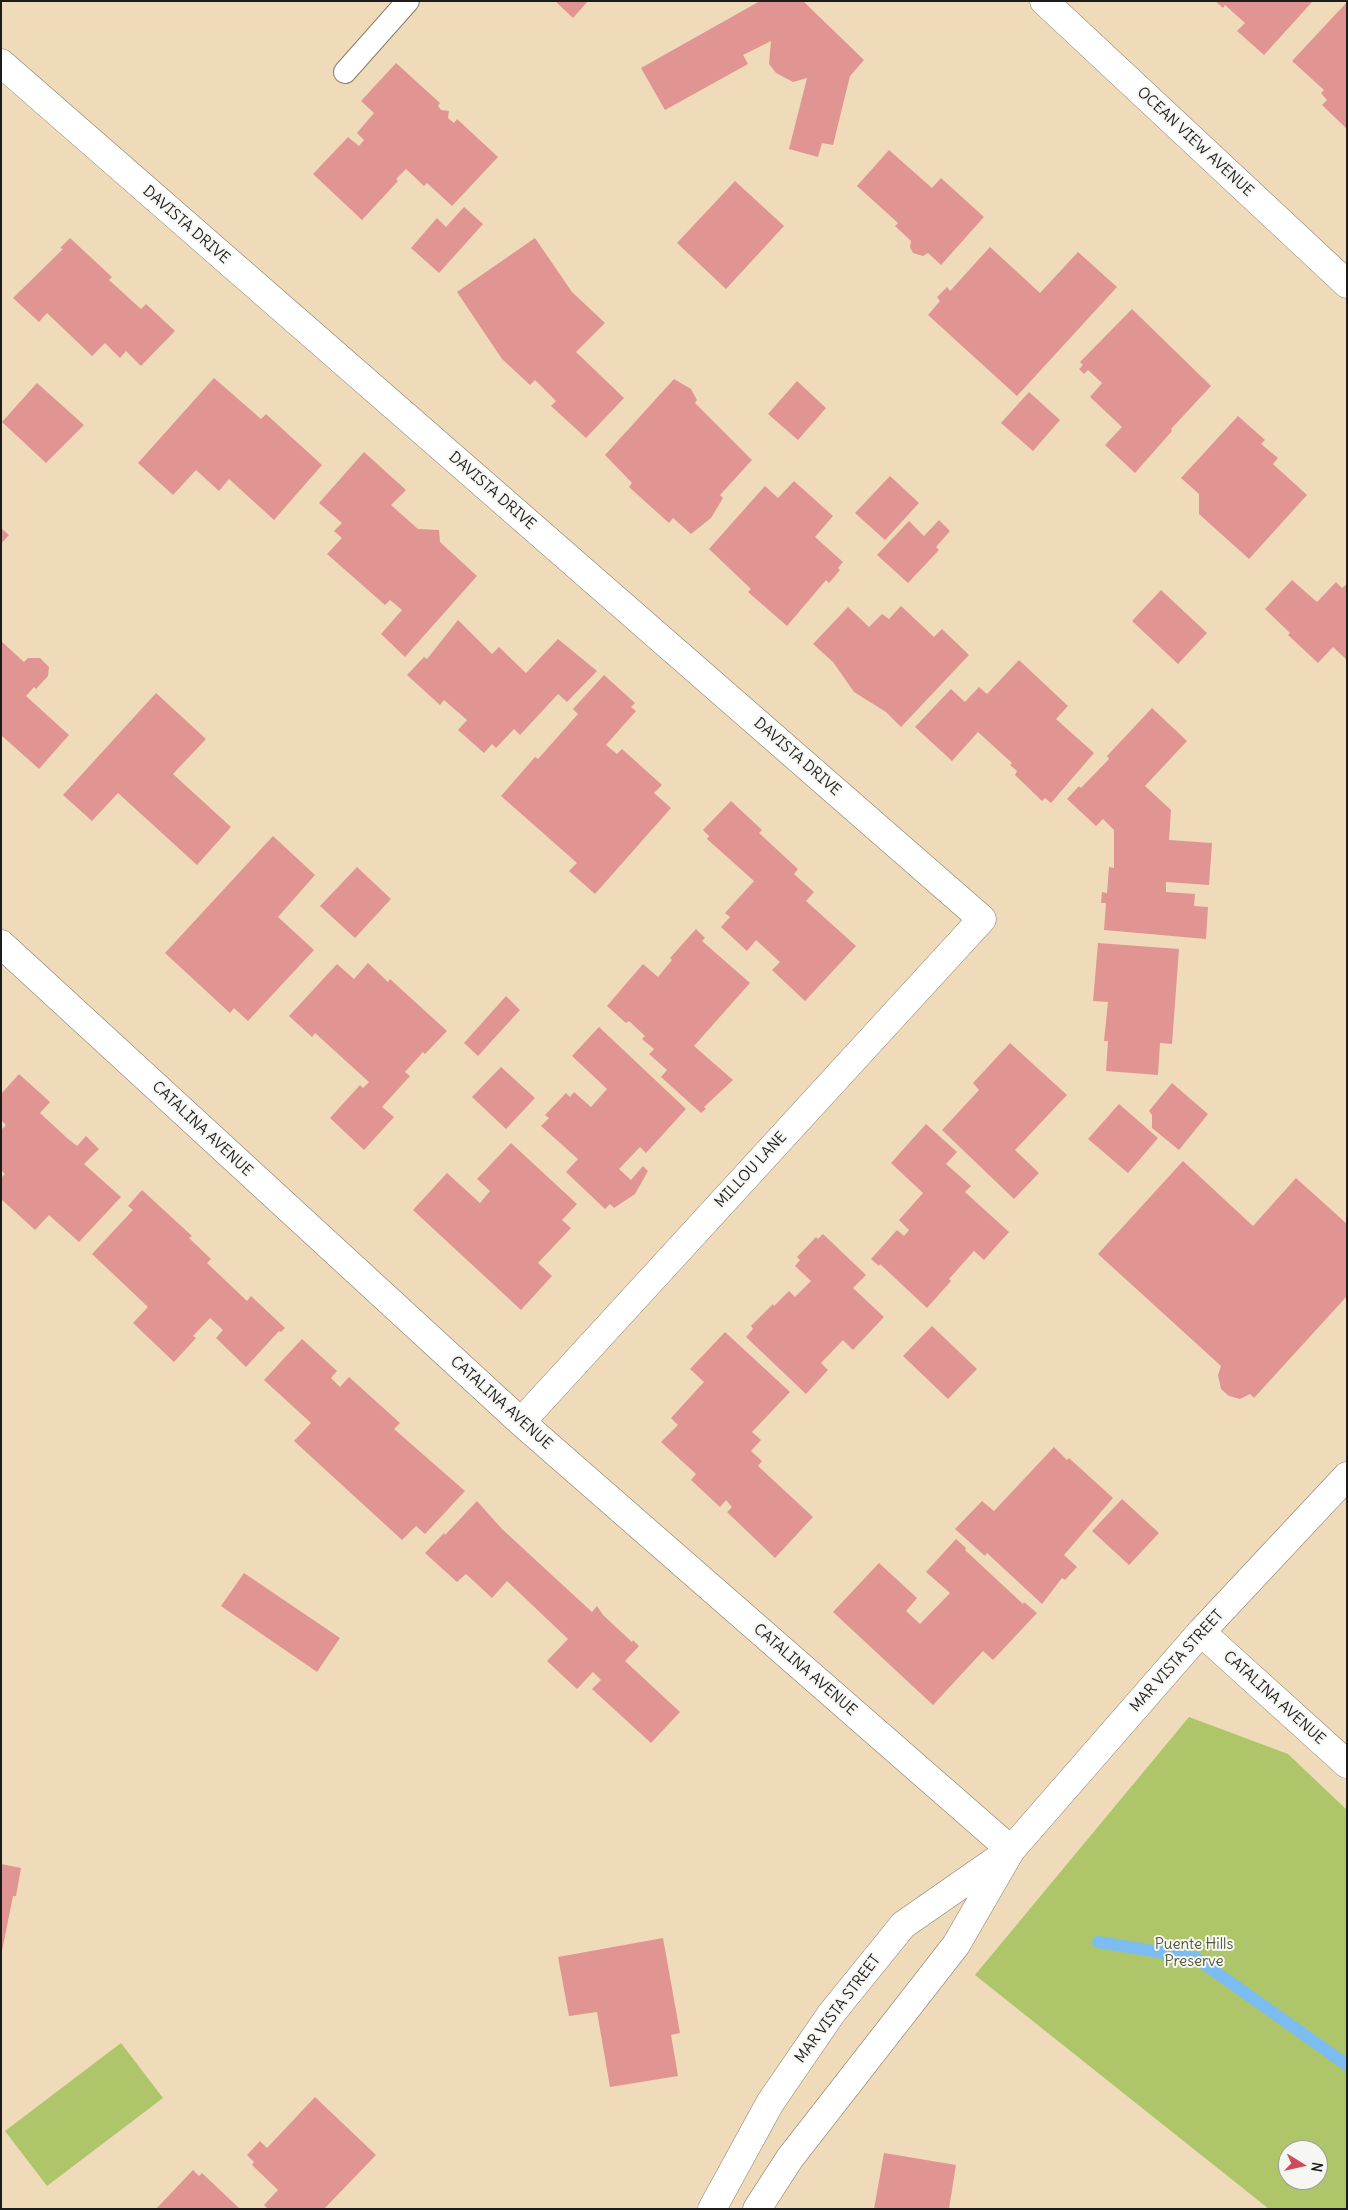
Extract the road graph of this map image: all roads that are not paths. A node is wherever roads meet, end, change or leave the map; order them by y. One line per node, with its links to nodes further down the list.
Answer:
1 (408, 1): 4 (lane)
2 (1044, 1): 5 (street, OCEAN VIEW AVENUE)
3 (1, 63): 6 (street, DAVISTA DRIVE)
4 (345, 72)
5 (1347, 284)
6 (982, 919): 8 (street, MILLOU LANE)
7 (1, 944): 8 (street, CATALINA AVENUE)
8 (521, 1422): 12 (street, CATALINA AVENUE)
9 (1347, 1476): 10 (street, MAR VISTA STREET)
10 (1202, 1632): 11 (street, CATALINA AVENUE); 12 (street, MAR VISTA STREET)
11 (1347, 1764)
12 (1011, 1850): 13 (street, MAR VISTA STREET); 14 (street, MAR VISTA STREET)
13 (712, 2209)
14 (757, 2209)

